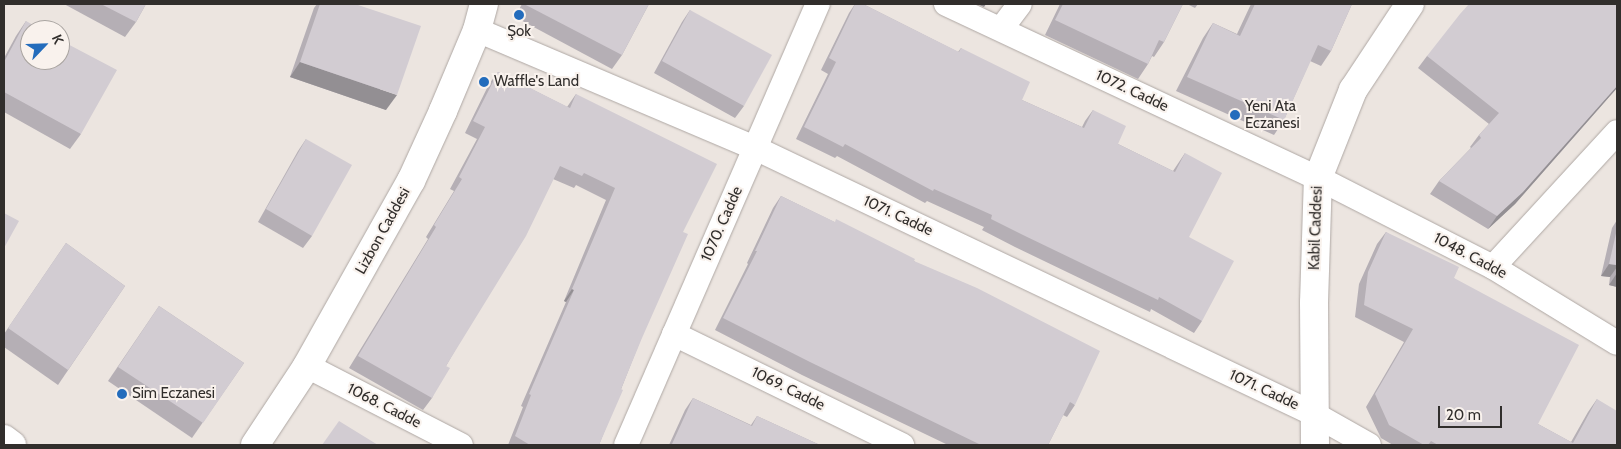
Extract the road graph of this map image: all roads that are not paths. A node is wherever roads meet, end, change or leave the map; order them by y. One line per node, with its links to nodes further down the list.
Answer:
1 (484, 4): 7 (main road, Lizbon Caddesi)
2 (818, 4): 9 (street, 1070. Cadde)
3 (946, 4): 6 (street, 1072. Cadde)
4 (1020, 4): 6 (street)
5 (1410, 4): 10 (main road, Kabil Caddesi)
6 (1001, 29): 10 (street, 1072. Cadde)
7 (476, 30): 9 (street, 1071. Cadde); 14 (main road, Lizbon Caddesi)
8 (1617, 132): 11 (street)
9 (755, 148): 12 (street, 1070. Cadde); 15 (street, 1071. Cadde)
10 (1318, 178): 11 (street, 1048. Cadde); 15 (main road, Kabil Caddesi)
11 (1493, 267): 13 (street, 1048. Cadde)
12 (674, 334): 20 (street, 1070. Cadde); 21 (street, 1069. Cadde)
13 (1617, 342)
14 (307, 366): 18 (main road, Lizbon Caddesi); 19 (street, 1068. Cadde)
15 (1314, 414): 22 (main road, Kabil Caddesi); 23 (street, 1071. Cadde)
16 (4, 439): 17 (main road)
17 (12, 445)
18 (255, 445)
19 (462, 445)
20 (626, 445)
21 (902, 445)
22 (1315, 445)
23 (1369, 445)

